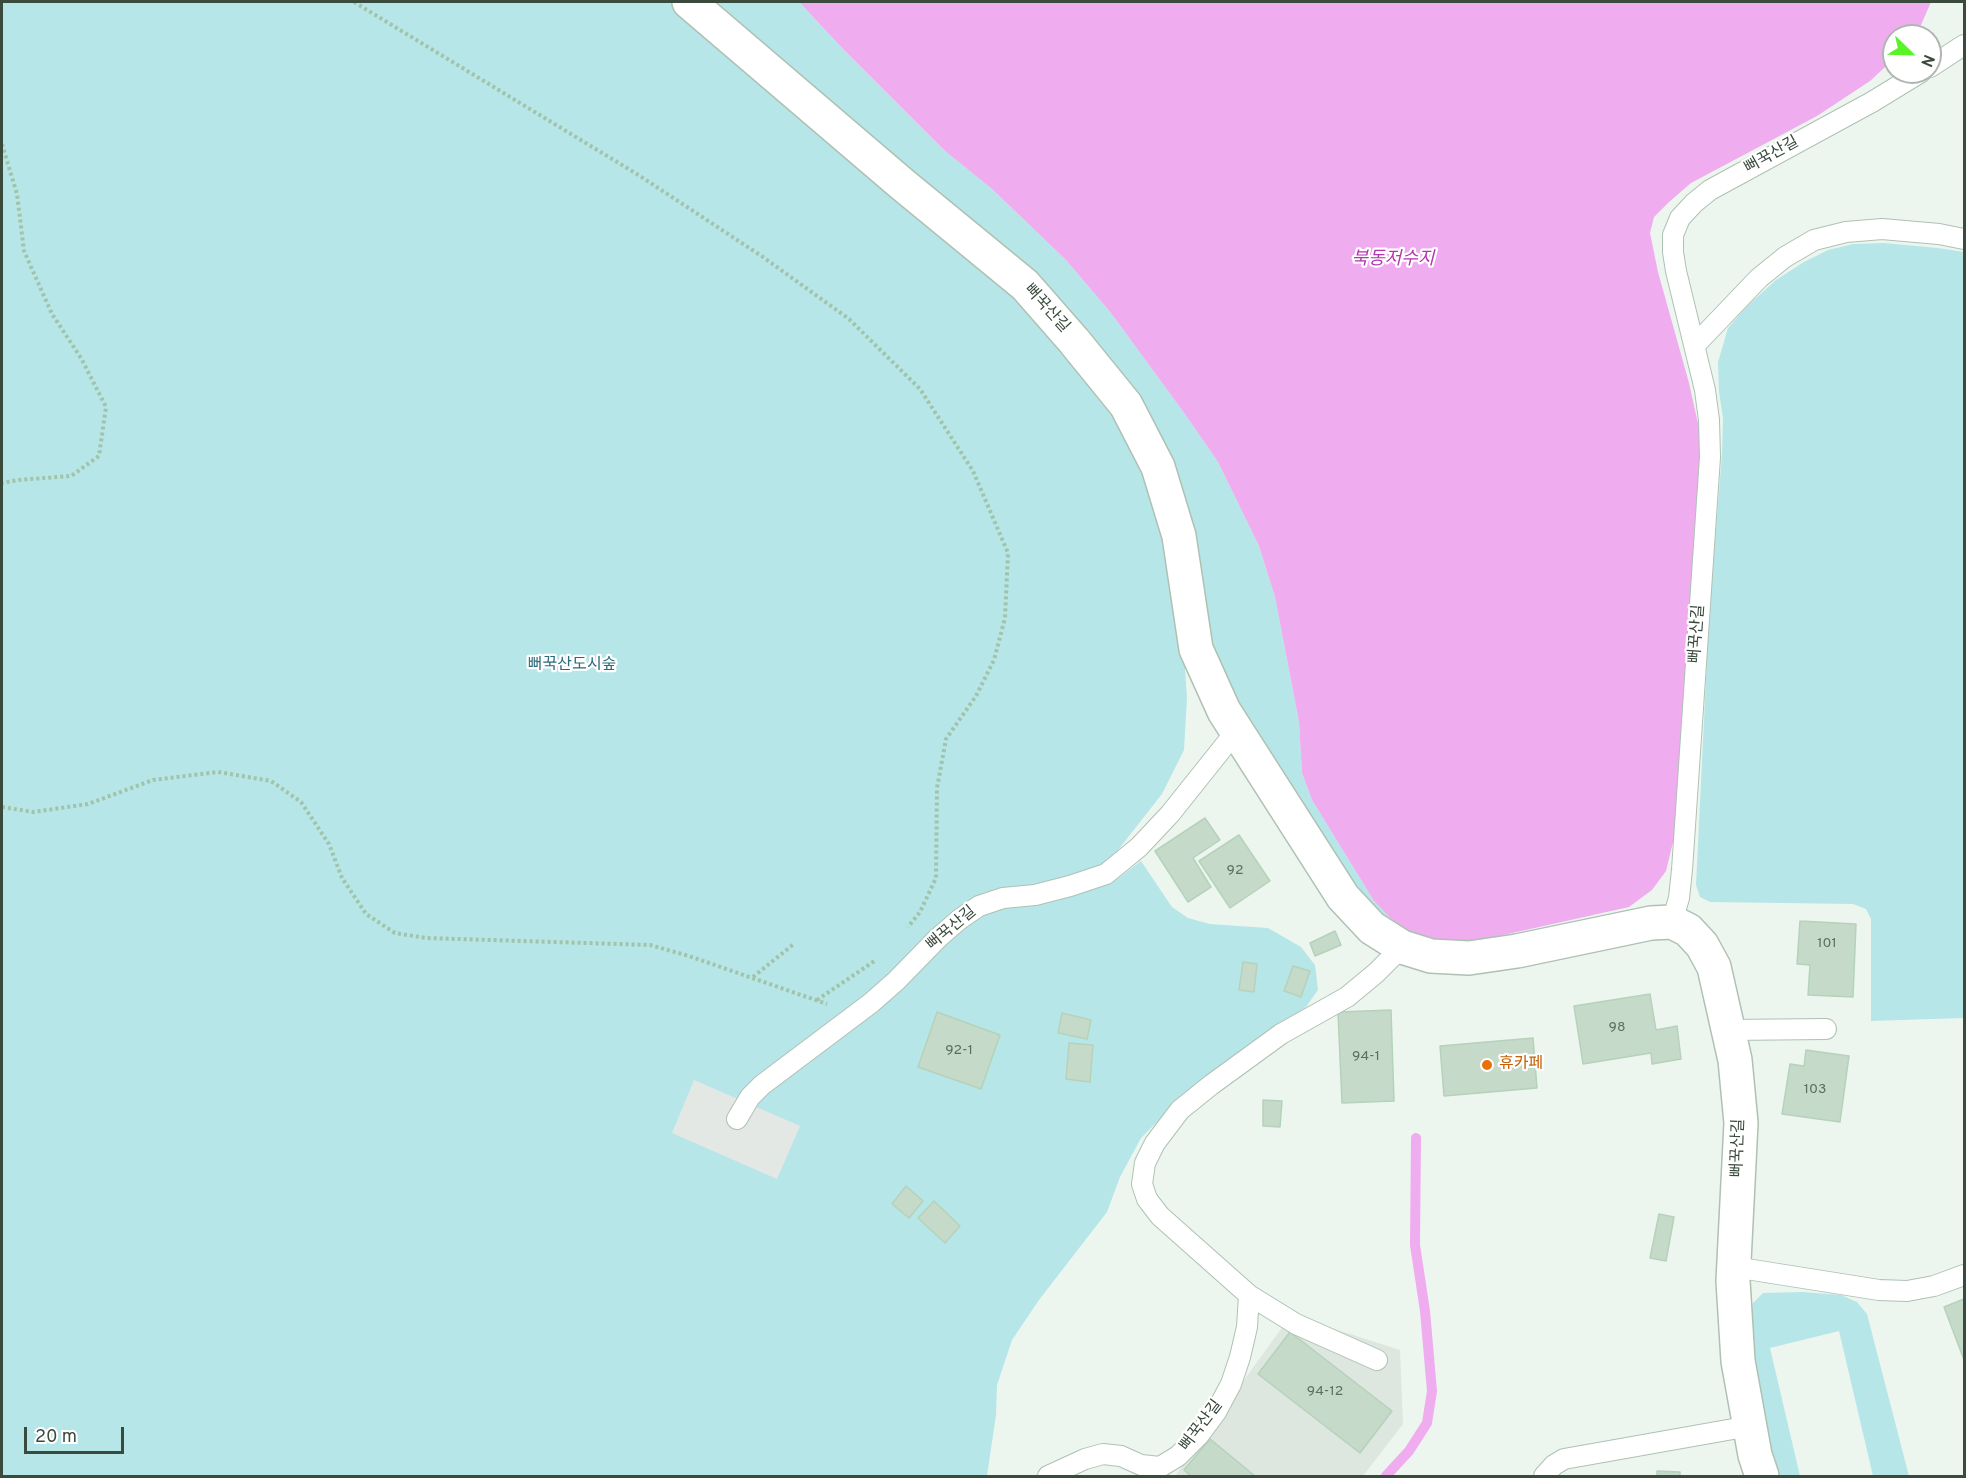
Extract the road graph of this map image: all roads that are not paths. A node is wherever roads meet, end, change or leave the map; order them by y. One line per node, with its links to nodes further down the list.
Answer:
1 (689, 2): 7 (street, 뻐꾹산길)
2 (1965, 45): 3 (lane)
3 (1942, 59)
4 (1901, 84): 6 (lane, 뻐꾹산길)
5 (1965, 239): 6 (lane)
6 (1695, 345): 8 (lane, 뻐꾹산길)
7 (1236, 730): 9 (street, 뻐꾹산길); 12 (lane, 뻐꾹산길)
8 (1672, 922): 9 (street, 뻐꾹산길); 11 (street, 뻐꾹산길)
9 (1402, 947): 15 (lane)
10 (1826, 1029): 11 (lane)
11 (1728, 1030): 13 (street, 뻐꾹산길)
12 (737, 1119)
13 (1734, 1267): 14 (lane); 17 (street, 뻐꾹산길)
14 (1965, 1275)
15 (1249, 1295): 16 (lane); 18 (lane, 뻐꾹산길)
16 (1377, 1360)
17 (1750, 1426): 19 (lane); 20 (street, 뻐꾹산길)
18 (1048, 1476)
19 (1544, 1476)
20 (1762, 1476)

